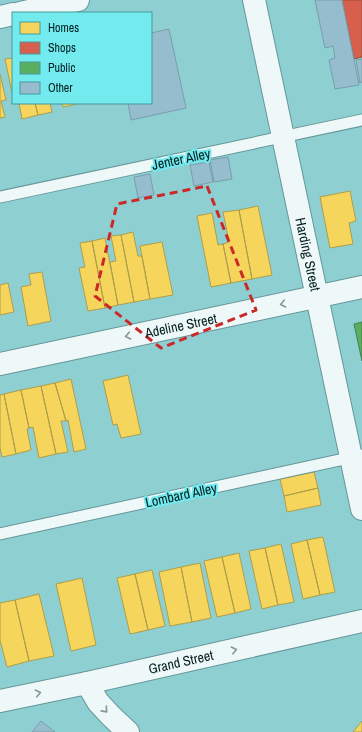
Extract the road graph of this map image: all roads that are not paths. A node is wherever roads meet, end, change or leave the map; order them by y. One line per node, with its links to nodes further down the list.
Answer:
1 (78, 0): 3 (street)
2 (254, 0): 7 (street, Harding Street)
3 (24, 12)
4 (12, 14): 5 (street)
5 (0, 17)
6 (362, 120): 7 (lane, Jenter Alley)
7 (283, 137): 8 (lane, Jenter Alley); 10 (street, Harding Street)
8 (0, 197)
9 (362, 287): 10 (street, Adeline Street)
10 (316, 296): 11 (street, Adeline Street, one-way to 11); 12 (street, Harding Street)
11 (0, 364)
12 (356, 456): 13 (street, Harding Street); 14 (lane, Lombard Alley)
13 (362, 509)
14 (0, 534)
15 (362, 621): 16 (street, Grand Street, one-way to 15)
16 (87, 683): 17 (street, Grand Street, one-way to 16); 18 (street, one-way to 18)
17 (0, 701)
18 (128, 732)

